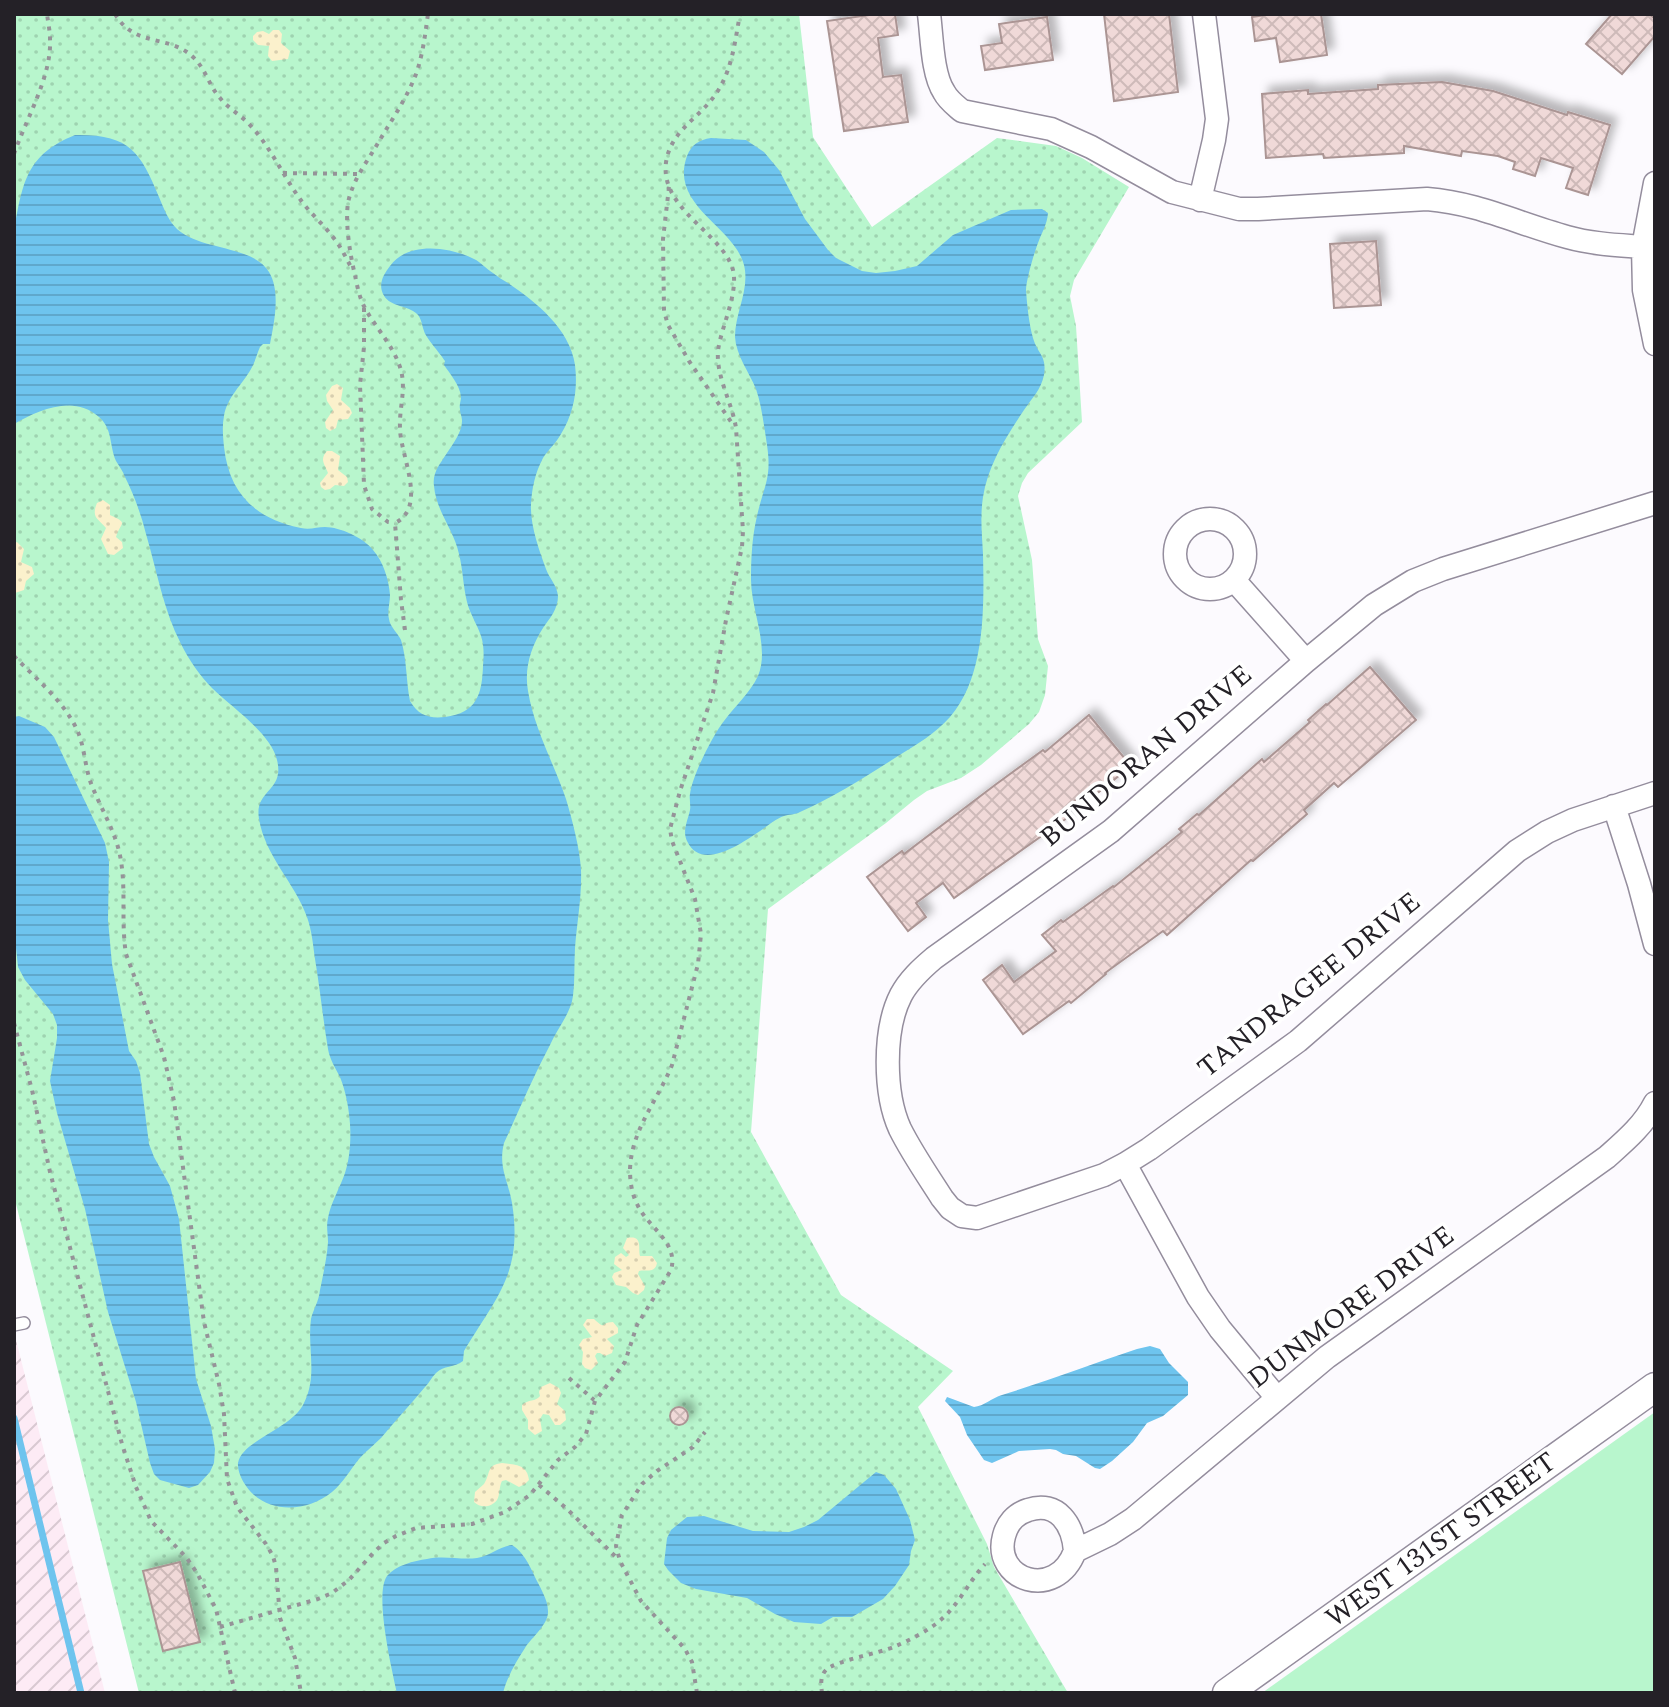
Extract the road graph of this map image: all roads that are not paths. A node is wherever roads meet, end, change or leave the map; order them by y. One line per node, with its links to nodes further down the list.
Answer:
1 (929, 14): 4 (street)
2 (1204, 14): 4 (street)
3 (1655, 183): 5 (street)
4 (1200, 200): 5 (street)
5 (1643, 247): 6 (street)
6 (1655, 344)
7 (1655, 503): 9 (street, BUNDORAN DRIVE)
8 (1234, 580): 9 (street)
9 (1306, 661): 15 (street, BUNDORAN DRIVE)
10 (1655, 793): 11 (street, TANDRAGEE DRIVE)
11 (1614, 806): 12 (street); 14 (street, TANDRAGEE DRIVE)
12 (1655, 944)
13 (1655, 1103): 17 (street, DUNMORE DRIVE)
14 (1125, 1164): 15 (street, TANDRAGEE DRIVE); 17 (street)
15 (950, 1208)
16 (1655, 1387): 19 (street, WEST 131ST STREET)
17 (1277, 1398): 18 (street, DUNMORE DRIVE)
18 (1075, 1551): 18 (street, DUNMORE DRIVE)
19 (1227, 1693)

